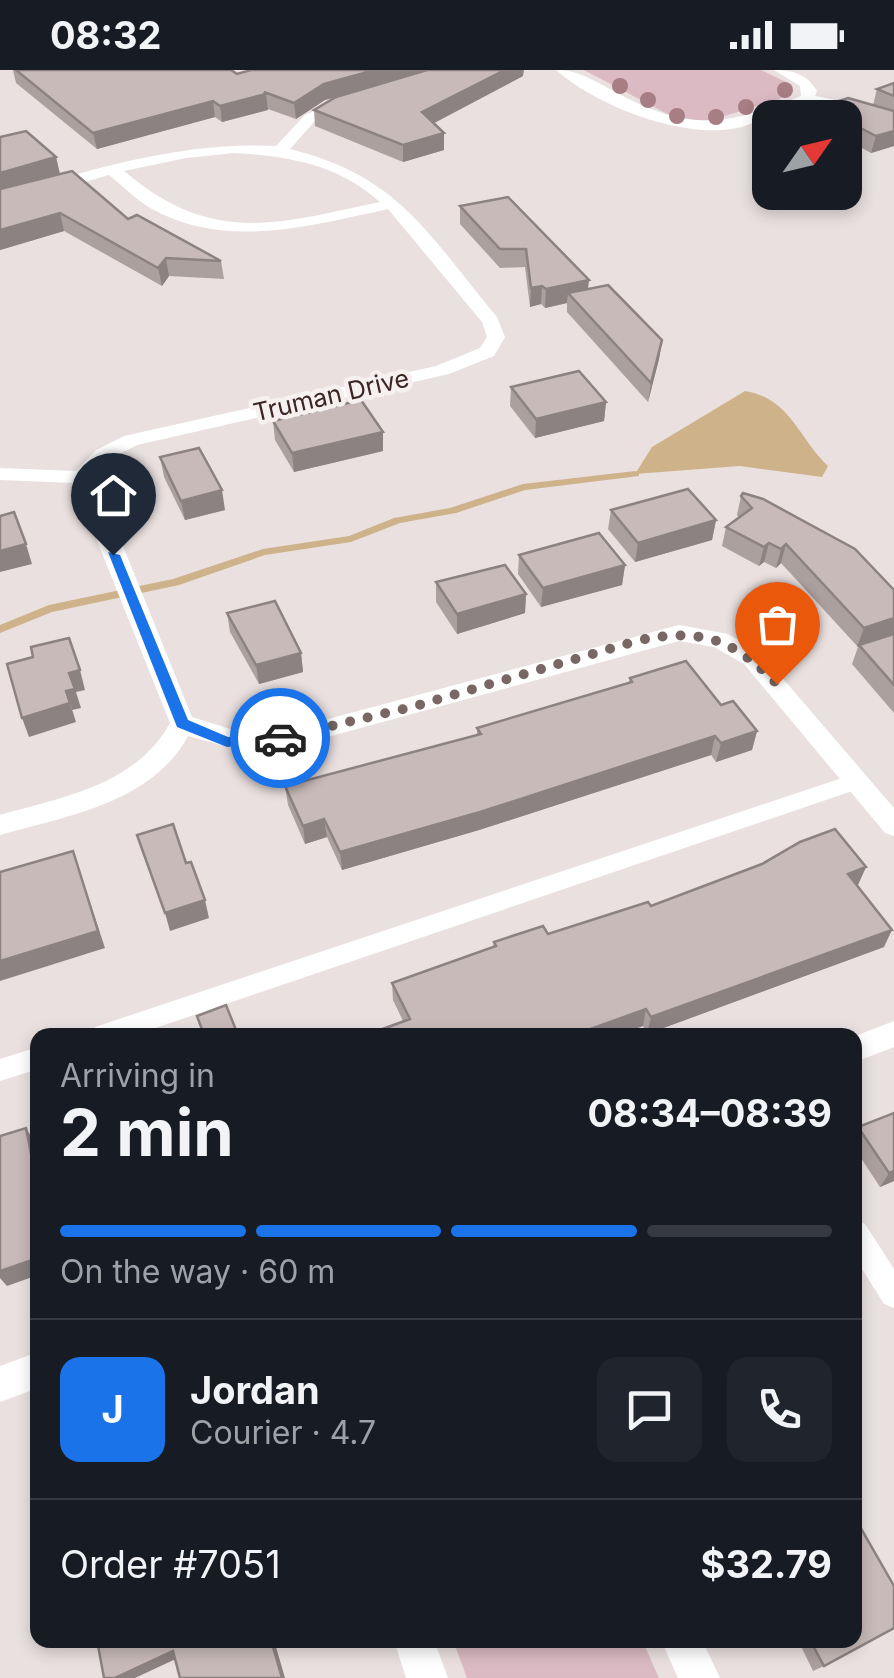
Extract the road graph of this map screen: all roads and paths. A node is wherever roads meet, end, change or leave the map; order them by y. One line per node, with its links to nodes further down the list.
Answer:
1 (563, 70): 4 (street)
2 (780, 70): 4 (street)
3 (373, 94): 6 (street)
4 (806, 99): 5 (street)
5 (894, 123)
6 (280, 152): 7 (street, Truman Drive); 9 (street, Truman Drive)
7 (113, 170): 8 (street, Truman Drive); 9 (street)
8 (0, 201)
9 (391, 204): 11 (street, Truman Drive)
10 (0, 474): 11 (street)
11 (82, 477): 12 (street)
12 (182, 723): 13 (street); 14 (street)
13 (857, 781): 15 (street); 16 (lane)
14 (0, 825)
15 (894, 826)
16 (125, 1028)
17 (894, 1034): 18 (street)
18 (862, 1046)
19 (30, 1061): 20 (lane)
20 (0, 1070)
21 (862, 1244): 22 (lane)
22 (894, 1294)
23 (30, 1373): 24 (street)
24 (0, 1384)
25 (417, 1648): 27 (street)
26 (685, 1648): 28 (street)
27 (427, 1678)
28 (699, 1678)

